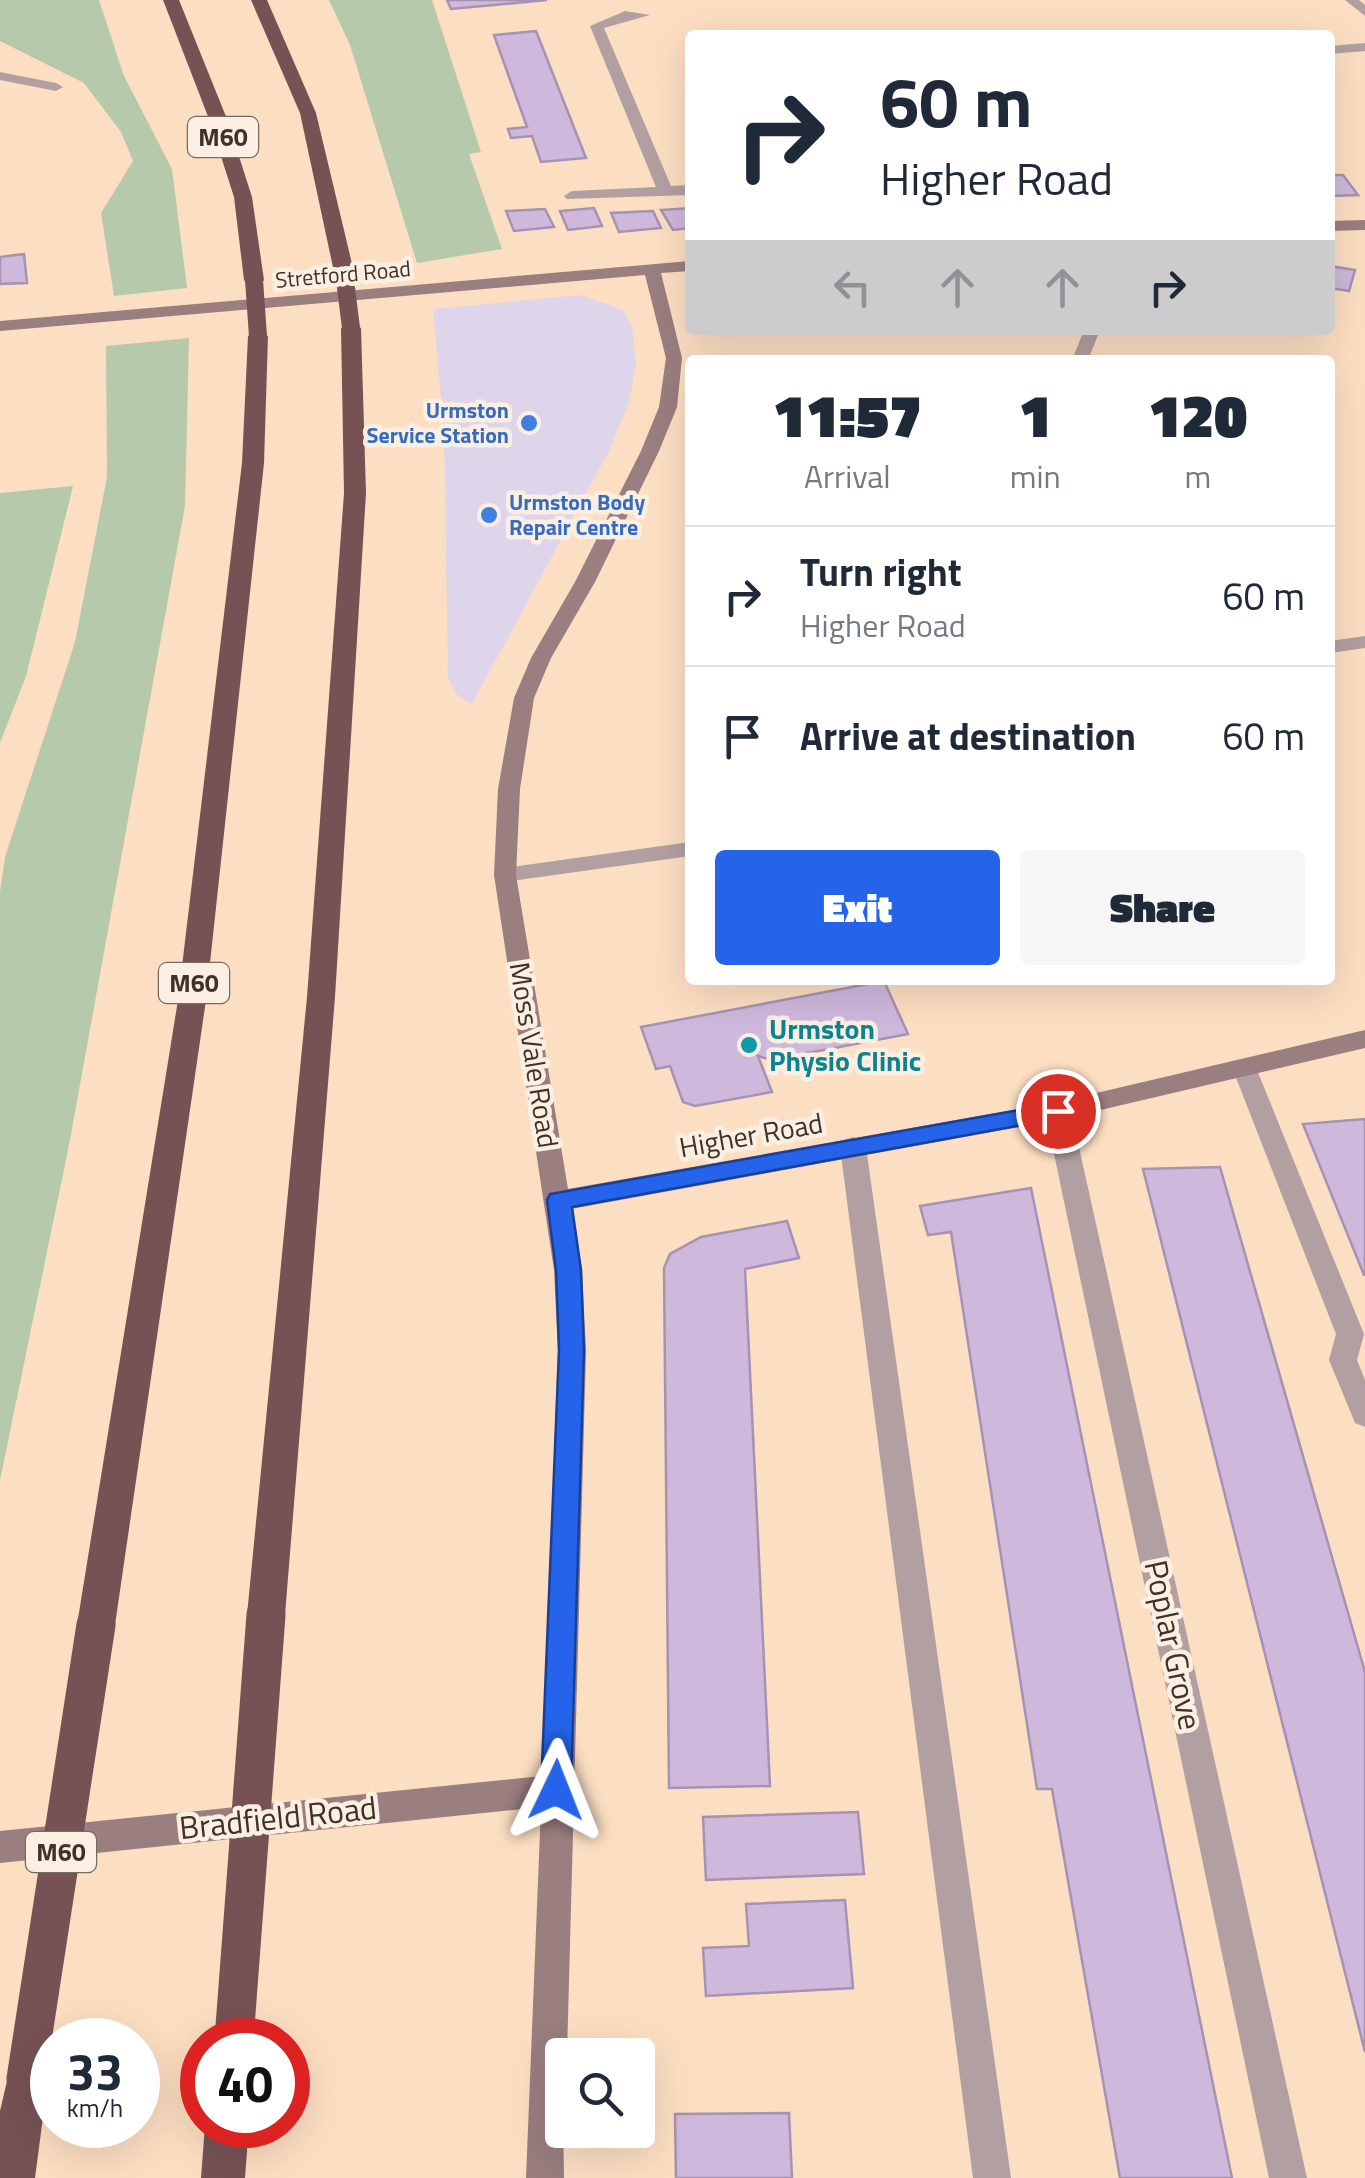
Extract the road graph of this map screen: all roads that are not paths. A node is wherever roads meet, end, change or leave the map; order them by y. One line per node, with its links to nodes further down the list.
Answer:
1 (171, 0): 32 (highway, M60, bridge)
2 (259, 0): 30 (highway, bridge)
3 (1351, 0): 4 (street)
4 (1365, 12)
5 (643, 14): 11 (street)
6 (1365, 47): 7 (street)
7 (1335, 50)
8 (0, 76): 9 (street)
9 (56, 87)
10 (685, 190): 11 (street)
11 (665, 191): 12 (street)
12 (572, 196)
13 (1365, 225): 14 (street)
14 (1335, 226)
15 (685, 267): 16 (street, Stretford Road)
16 (652, 270): 17 (street, Stretford Road); 21 (street, Moss Vale Road)
17 (0, 326)
18 (1365, 642): 19 (street)
19 (1335, 646)
20 (685, 850): 21 (street)
21 (506, 875): 26 (street, Moss Vale Road)
22 (1365, 1039): 23 (street, Higher Road)
23 (1245, 1070): 24 (street, Higher Road); 27 (street)
24 (1058, 1111): 25 (street, Higher Road); 36 (street, Poplar Grove)
25 (853, 1147): 26 (street, Higher Road); 35 (street)
26 (559, 1200): 28 (street, Moss Vale Road)
27 (1365, 1415)
28 (556, 1790): 29 (street, Bradfield Road); 34 (street, Moss Vale Road)
29 (0, 1847)
30 (236, 2018)
31 (225, 2148): 33 (highway)
32 (12, 2178)
33 (223, 2178)
34 (545, 2178)
35 (992, 2178)
36 (1288, 2178)

